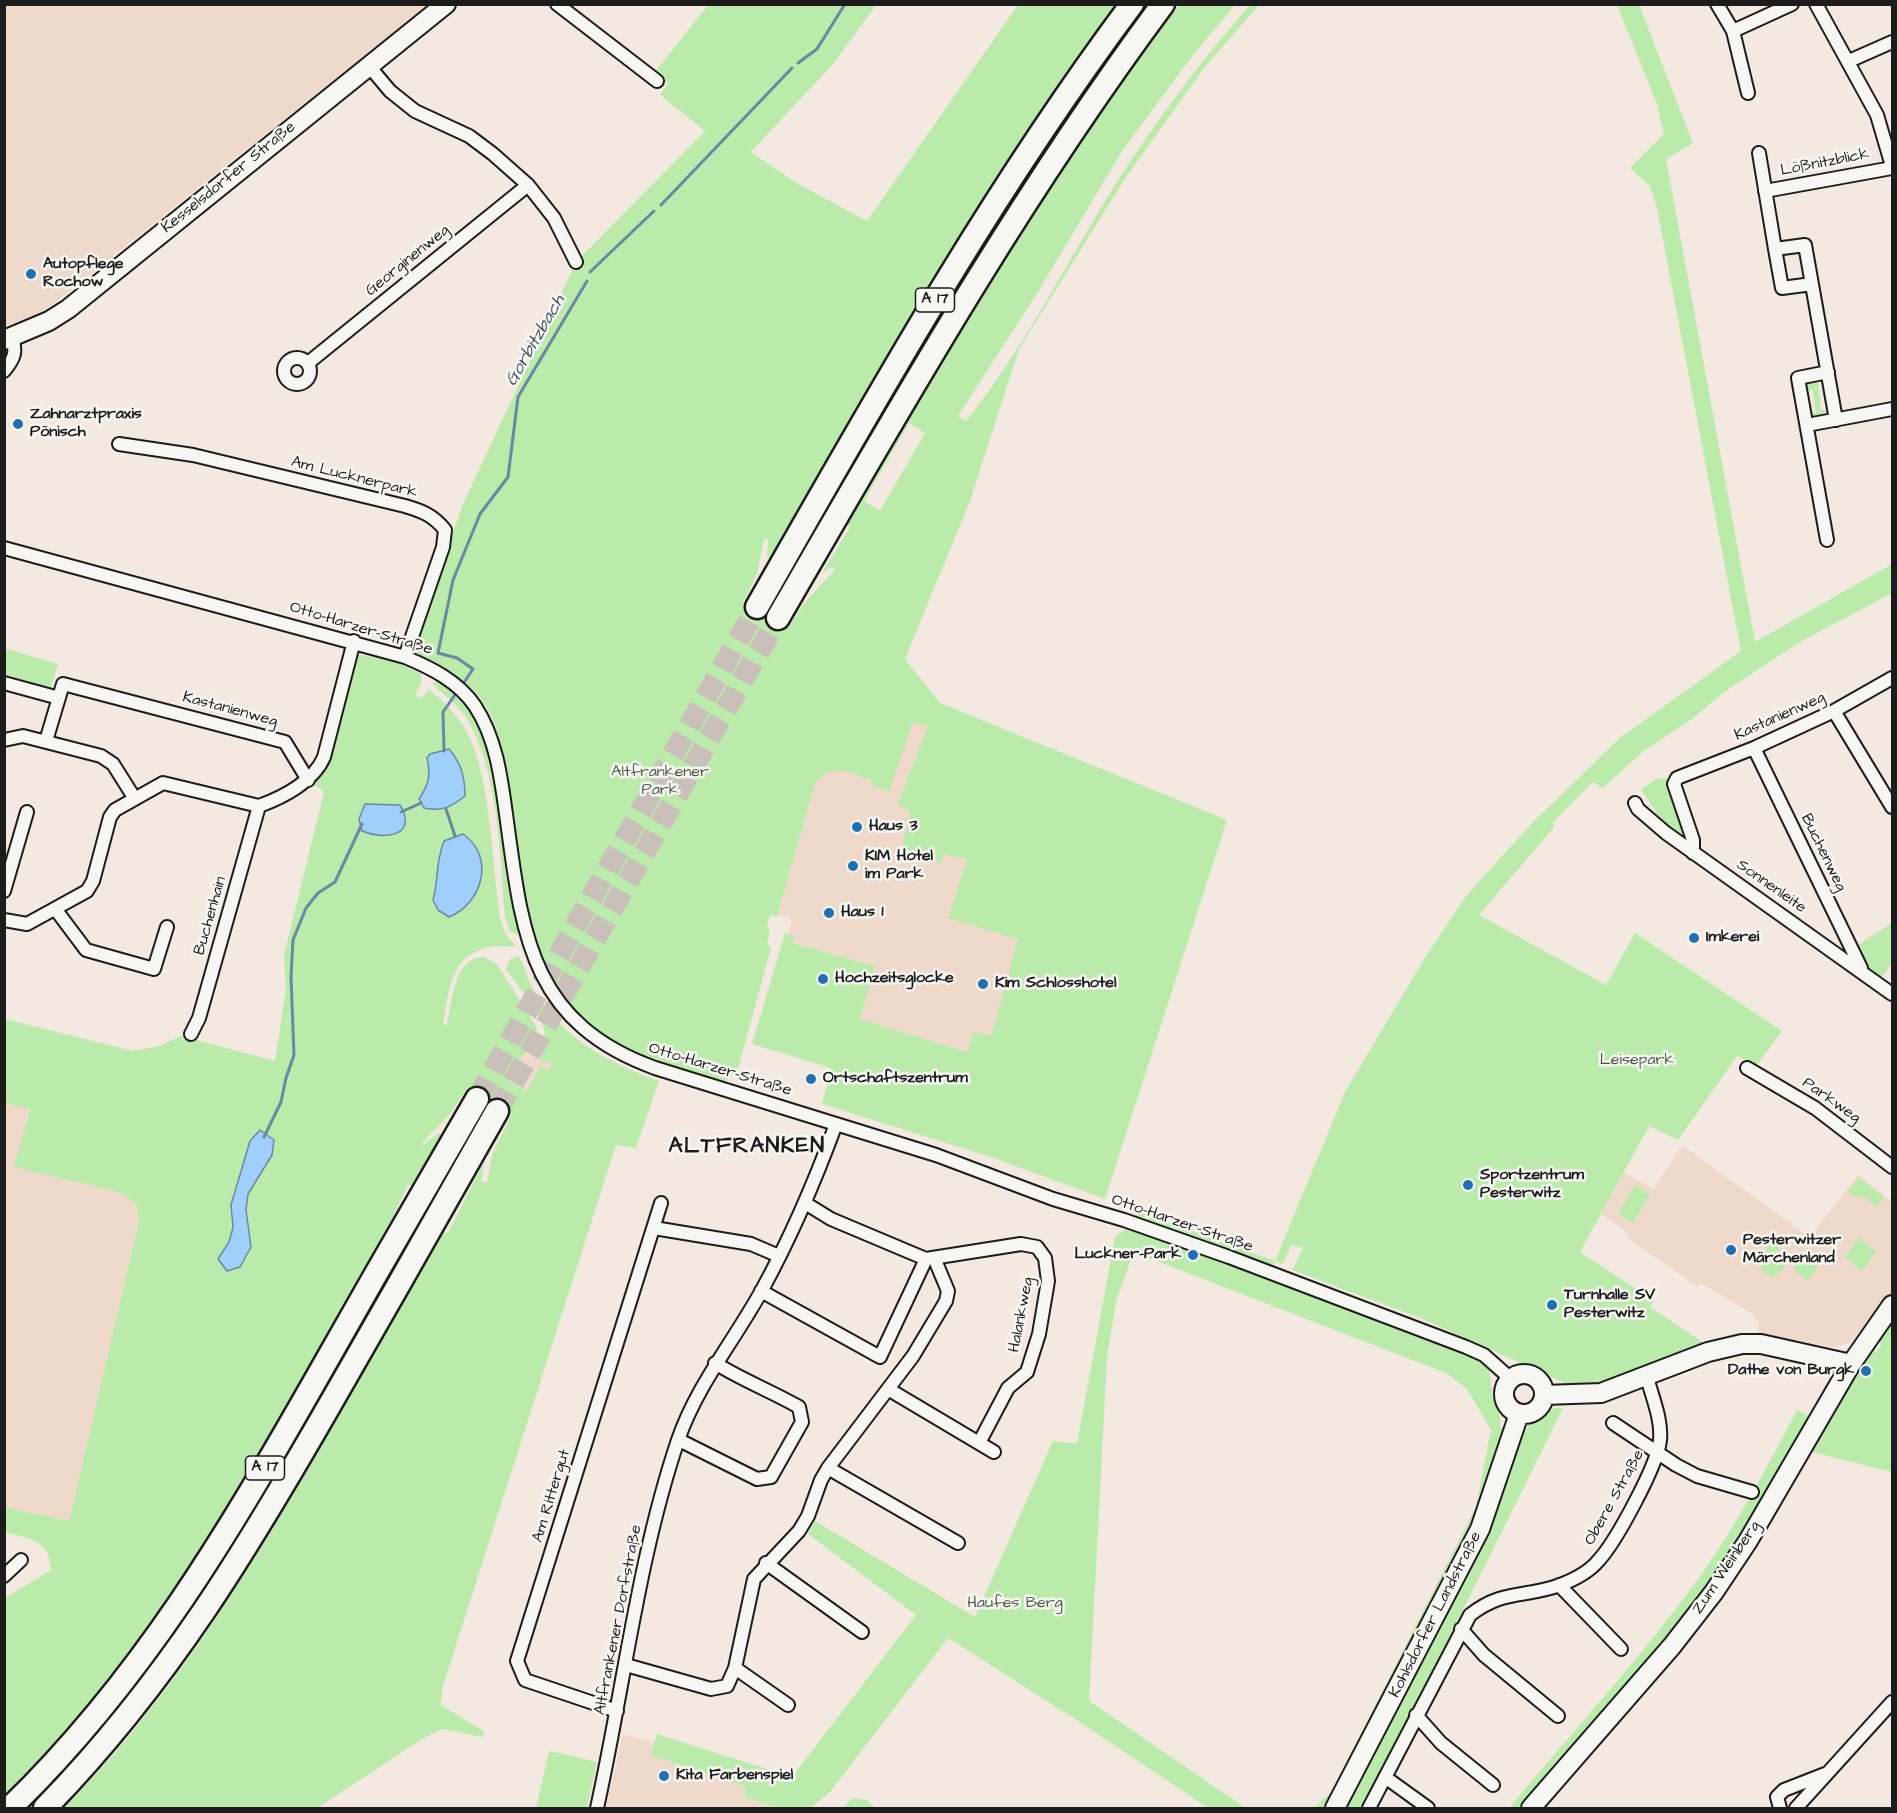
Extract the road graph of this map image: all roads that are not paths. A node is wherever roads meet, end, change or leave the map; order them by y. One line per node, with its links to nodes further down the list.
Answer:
1 (446, 4): 11 (street, Kesselsdorfer Straße)
2 (557, 4): 12 (street)
3 (1132, 4): 31 (highway, A 17)
4 (1163, 4): 32 (highway, A 17)
5 (1717, 4): 8 (street)
6 (1792, 4): 8 (street)
7 (1816, 4): 10 (street)
8 (1732, 31): 13 (street)
9 (1893, 42): 10 (street)
10 (1849, 61): 15 (street)
11 (369, 66): 16 (street); 21 (street, Kesselsdorfer Straße)
12 (657, 81)
13 (1748, 93)
14 (1759, 153): 17 (street, Lößnitzblick)
15 (1893, 167): 17 (street, Lößnitzblick)
16 (528, 185): 19 (street); 22 (street, Georginenweg)
17 (1765, 192): 18 (street, Lößnitzblick)
18 (1775, 249): 20 (street, Lößnitzblick); 20 (street)
19 (576, 262)
20 (1812, 284): 24 (street)
21 (8, 339): 23 (street)
22 (308, 363)
23 (4, 371)
24 (1828, 372): 26 (street); 27 (street)
25 (1893, 409): 26 (street)
26 (1836, 420): 27 (street)
27 (1807, 425): 29 (street)
28 (119, 444): 34 (street, Am Lucknerpark)
29 (1827, 540)
30 (4, 548): 33 (street, Otto-Harzer-Straße)
31 (757, 607)
32 (778, 618)
33 (354, 641): 34 (street, Otto-Harzer-Straße); 42 (street)
34 (405, 657): 59 (street, Otto-Harzer-Straße)
35 (1893, 678): 38 (street, Kastanienweg)
36 (4, 683): 37 (street)
37 (59, 698): 40 (street); 42 (street, Kastanienweg)
38 (1834, 711): 41 (street, Kastanienweg); 46 (street)
39 (4, 740): 40 (street)
40 (46, 741): 43 (street)
41 (1754, 748): 48 (street, Kastanienweg); 53 (street, Buchenweg)
42 (308, 780): 45 (street)
43 (135, 799): 45 (street); 50 (street)
44 (1635, 802): 48 (street, Sonnenleite)
45 (259, 806): 55 (street, Buchenhain)
46 (1893, 807)
47 (27, 812): 49 (street)
48 (1693, 853): 53 (street, Sonnenleite)
49 (4, 891)
50 (57, 910): 51 (street); 52 (street)
51 (4, 920)
52 (167, 927)
53 (1863, 972): 54 (street, Sonnenleite)
54 (1893, 994)
55 (191, 1034)
56 (1747, 1068): 60 (street, Parkweg)
57 (477, 1099): 100 (highway, A 17)
58 (497, 1111): 101 (highway, A 17)
59 (836, 1124): 62 (street, Altfrankener Dorfstraße); 71 (street, Otto-Harzer-Straße)
60 (1893, 1167)
61 (661, 1203): 63 (street, Am Rittergut)
62 (805, 1203): 64 (street, Altfrankener Dorfstraße); 65 (street)
63 (654, 1228): 64 (street); 94 (street, Am Rittergut)
64 (779, 1256): 66 (street, Altfrankener Dorfstraße)
65 (931, 1259): 66 (street); 72 (street); 77 (street, Halankweg)
66 (761, 1291): 68 (street, Altfrankener Dorfstraße)
67 (1893, 1305): 69 (street, Zum Weinberg)
68 (715, 1363): 76 (street, Altfrankener Dorfstraße); 76 (street)
69 (1851, 1364): 70 (street); 106 (street, Zum Weinberg)
70 (1647, 1377): 73 (street); 79 (street, Obere Straße)
71 (1511, 1379): 73 (street); 74 (street)
72 (888, 1389): 77 (street); 80 (street)
73 (1544, 1395): 74 (street)
74 (1519, 1414): 103 (street, Kohlsdorfer Landstraße)
75 (1613, 1423): 79 (street)
76 (679, 1440): 90 (street, Altfrankener Dorfstraße)
77 (979, 1443): 78 (street)
78 (994, 1452)
79 (1658, 1453): 81 (street); 86 (street, Obere Straße)
80 (828, 1467): 82 (street); 84 (street)
81 (1752, 1492)
82 (958, 1543)
83 (21, 1560): 85 (street)
84 (766, 1563): 88 (street); 91 (street)
85 (4, 1576)
86 (1559, 1586): 87 (street, Obere Straße); 89 (street)
87 (1461, 1629): 95 (street, Obere Straße); 96 (street)
88 (862, 1632)
89 (1621, 1649)
90 (626, 1665): 91 (street); 94 (street, Altfrankener Dorfstraße)
91 (735, 1668): 93 (street)
92 (1893, 1702): 97 (street)
93 (788, 1705)
94 (617, 1711): 102 (street, Altfrankener Dorfstraße)
95 (1416, 1715): 98 (street, Obere Straße); 99 (street)
96 (1558, 1716)
97 (1827, 1774): 107 (street); 108 (street)
98 (1384, 1778): 104 (street, Obere Straße); 105 (street)
99 (1493, 1785)
100 (10, 1809)
101 (45, 1809)
102 (597, 1809)
103 (1335, 1809)
104 (1369, 1809)
105 (1428, 1809)
106 (1531, 1809)
107 (1780, 1809)
108 (1796, 1809)

